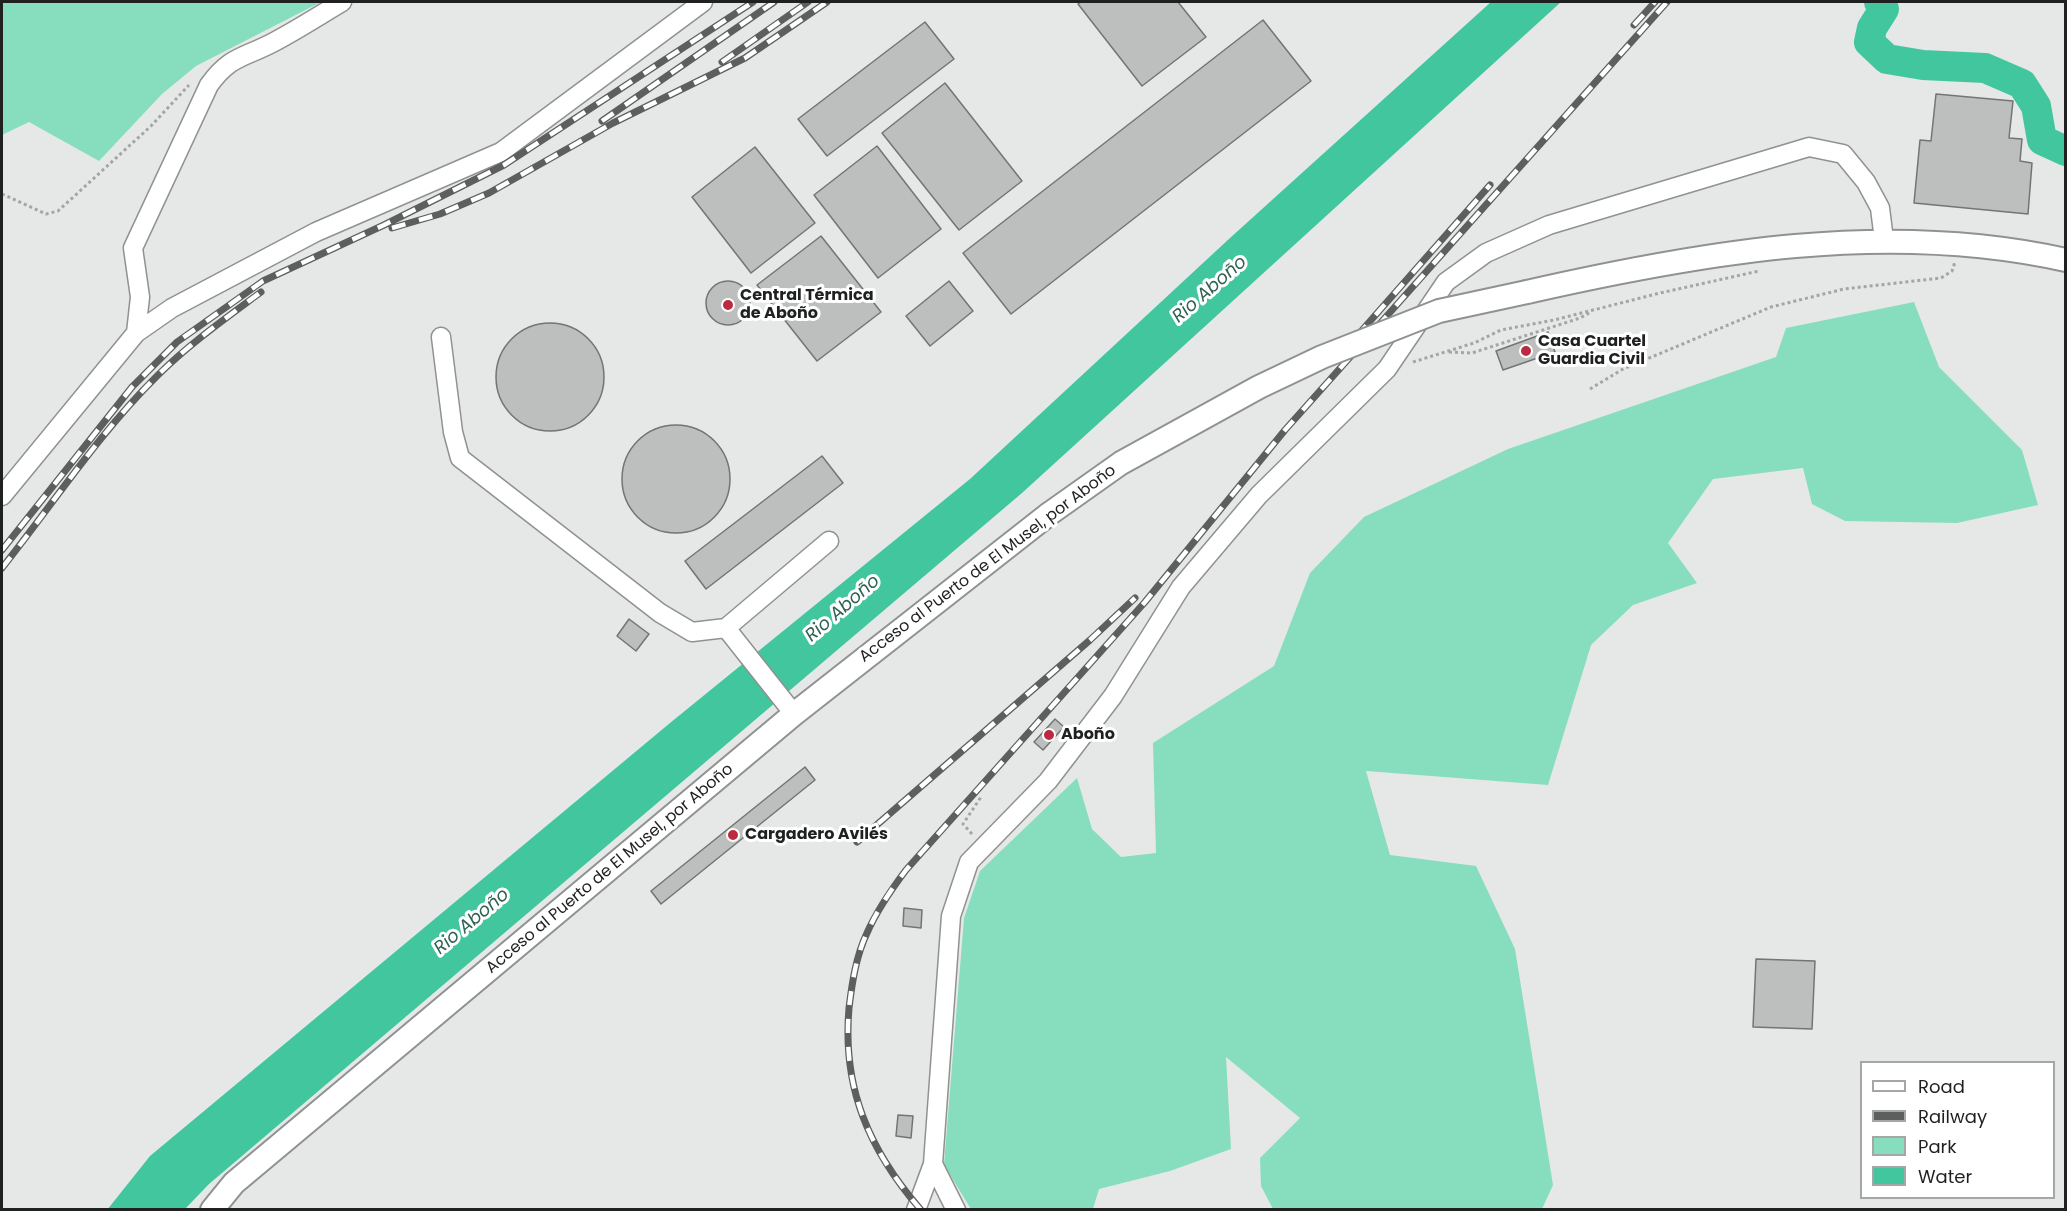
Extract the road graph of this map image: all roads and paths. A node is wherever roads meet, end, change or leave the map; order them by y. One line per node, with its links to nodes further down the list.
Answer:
1 (342, 2): 3 (street)
2 (703, 2): 10 (street)
3 (212, 81): 4 (path); 10 (street)
4 (2, 195)
5 (1884, 240): 7 (street, Acceso al Puerto de El Musel, por Aboño); 13 (street); 18 (street, Acceso al Puerto de El Musel, por Aboño, bridge)
6 (1946, 260): 14 (path)
7 (2066, 260)
8 (1763, 271): 9 (path)
9 (1597, 309): 12 (path); 12 (path)
10 (136, 333): 15 (street)
11 (441, 337): 17 (street)
12 (1447, 352): 13 (path)
13 (1387, 369): 20 (street)
14 (1590, 389)
15 (2, 496)
16 (829, 541): 17 (street)
17 (726, 628): 18 (street)
18 (790, 710): 22 (street, Acceso al Puerto de El Musel, por Aboño)
19 (981, 796): 20 (path)
20 (983, 847): 21 (street)
21 (933, 1164): 23 (street); 24 (street)
22 (212, 1209)
23 (916, 1209)
24 (956, 1209)

